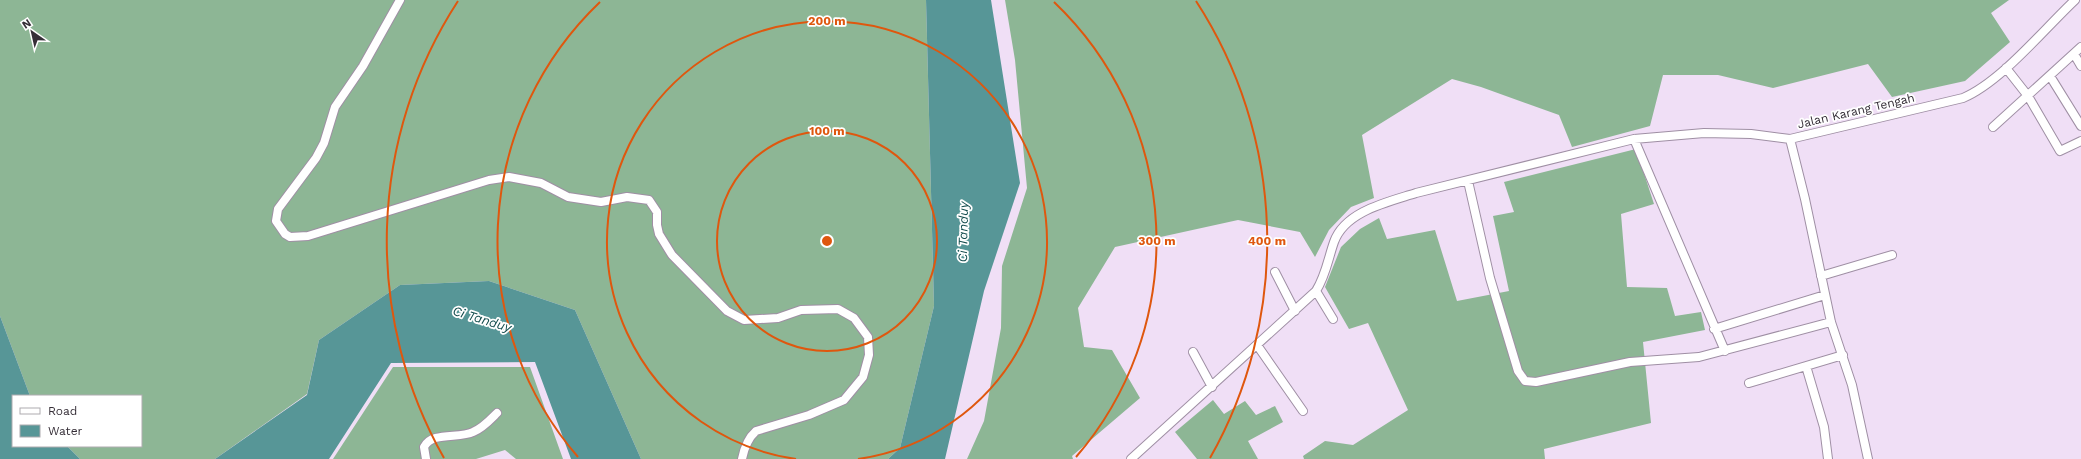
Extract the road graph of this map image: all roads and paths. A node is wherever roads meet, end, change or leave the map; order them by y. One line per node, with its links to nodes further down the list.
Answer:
1 (400, 0): 34 (street)
2 (2075, 0): 6 (street, Jalan Karang Tengah)
3 (2081, 47): 4 (street)
4 (2074, 54): 5 (street); 7 (street)
5 (2081, 66)
6 (2006, 68): 8 (street); 12 (street, Jalan Karang Tengah)
7 (2050, 76): 8 (street); 9 (street)
8 (2028, 96): 10 (street); 13 (street)
9 (2081, 126)
10 (1993, 127)
11 (1634, 139): 12 (street); 14 (street); 23 (street)
12 (1790, 139): 17 (street, Jalan Karang Tengah)
13 (2081, 140)
14 (1468, 181): 18 (street); 25 (street)
15 (1892, 255): 17 (street)
16 (1275, 272): 20 (street)
17 (1821, 276): 19 (street, Jalan Karang Tengah)
18 (1316, 291): 20 (street); 21 (street)
19 (1825, 296): 22 (street, Jalan Karang Tengah); 23 (street)
20 (1296, 311): 24 (street)
21 (1332, 319)
22 (1831, 322): 25 (street); 27 (street, Jalan Karang Tengah)
23 (1714, 329): 25 (street)
24 (1257, 345): 30 (street); 31 (street)
25 (1724, 351)
26 (1193, 352): 30 (street)
27 (1843, 355): 28 (street); 37 (street, Jalan Karang Tengah)
28 (1806, 366): 29 (street); 36 (street)
29 (1749, 383)
30 (1212, 387): 35 (street)
31 (1303, 411)
32 (497, 413): 33 (street)
33 (426, 459)
34 (742, 459)
35 (1130, 459)
36 (1828, 459)
37 (1868, 459)

